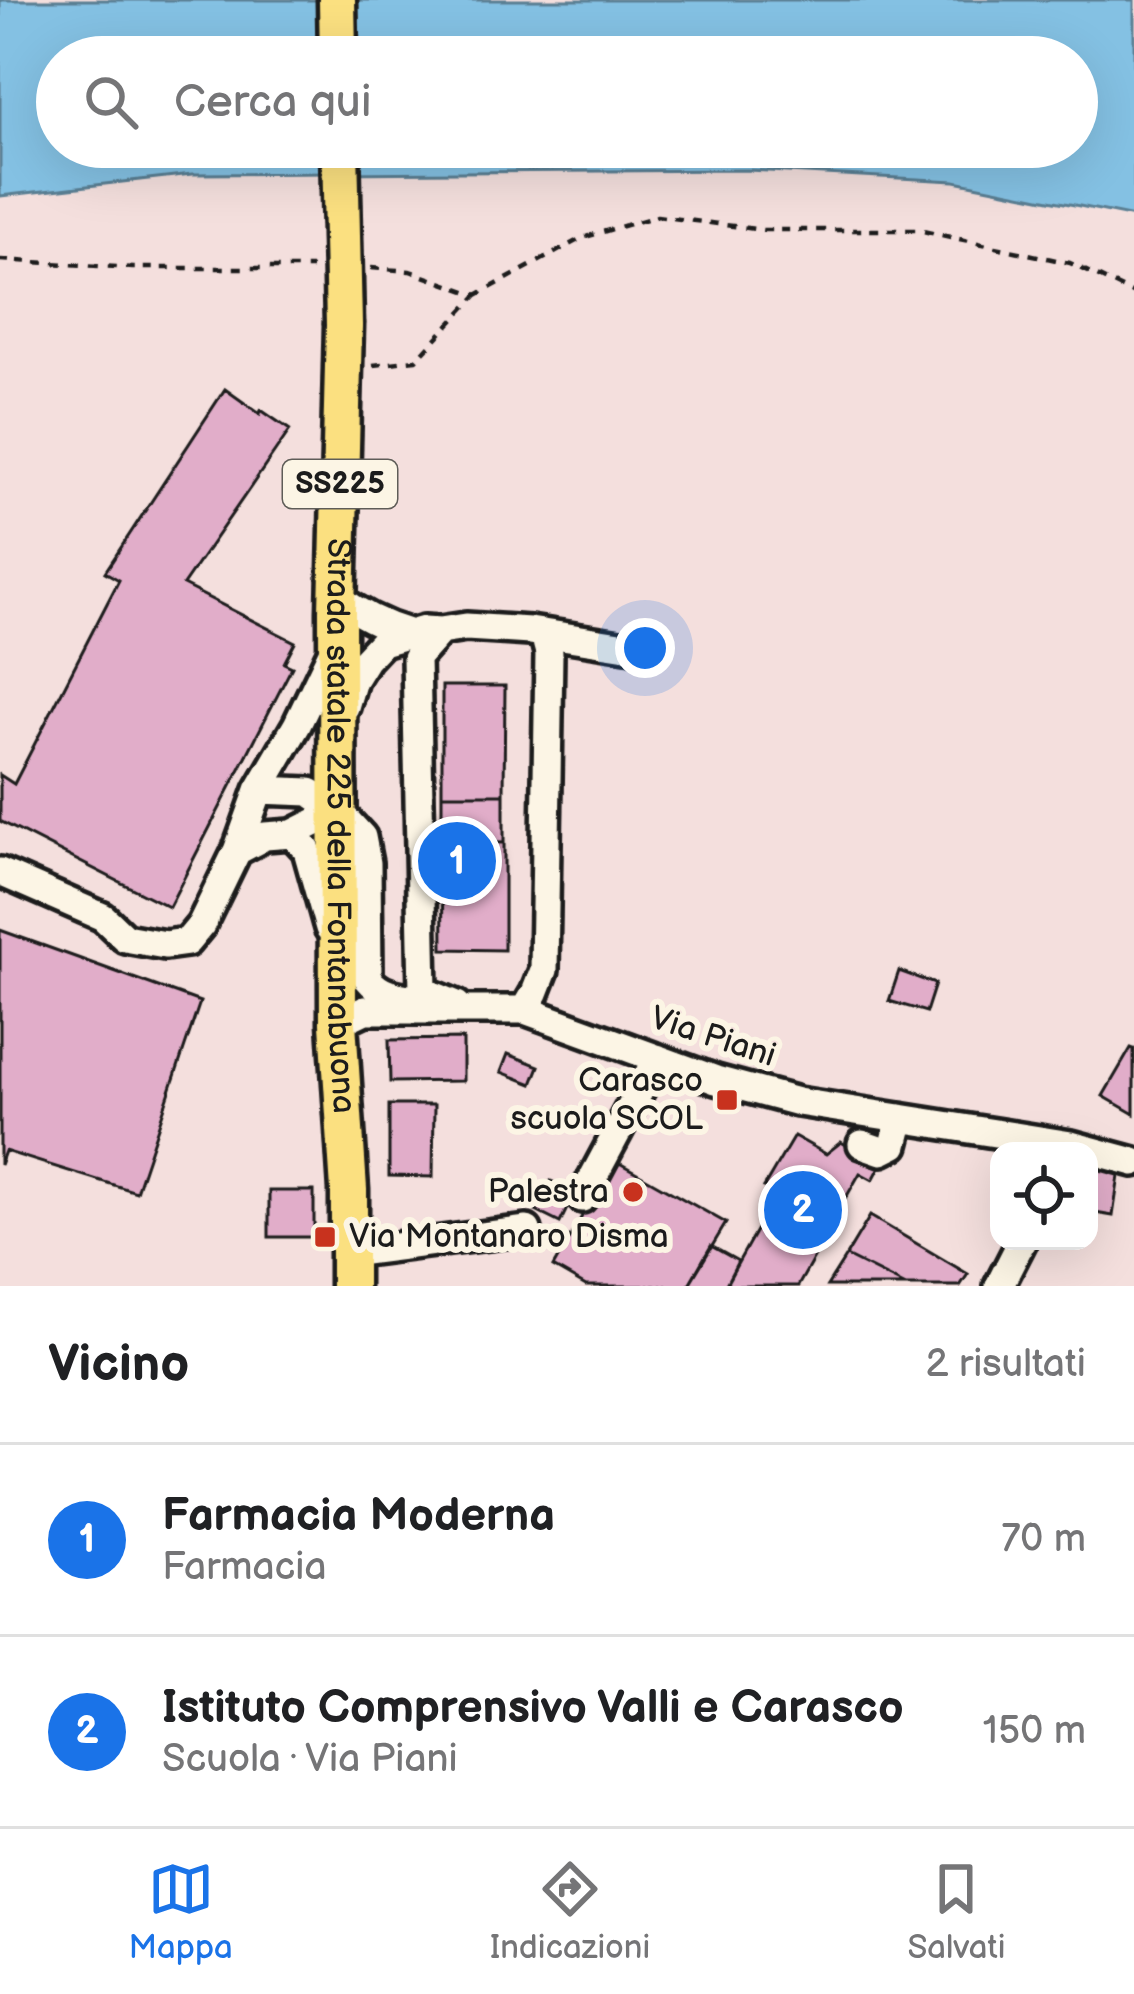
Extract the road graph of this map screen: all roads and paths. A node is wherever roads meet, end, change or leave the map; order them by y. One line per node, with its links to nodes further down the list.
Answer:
1 (337, 0): 2 (main road)
2 (338, 36)
3 (340, 168): 10 (main road, Strada statale 225 della Fontanabuona / SS225, bridge)
4 (0, 260): 5 (path)
5 (321, 268)
6 (362, 268): 8 (path)
7 (1134, 294): 8 (path)
8 (477, 295): 9 (path)
9 (368, 366)
10 (337, 597): 12 (street); 14 (main road, Strada statale 225 della Fontanabuona / SS225)
11 (440, 631): 12 (street); 13 (street); 23 (street)
12 (408, 633): 16 (street)
13 (544, 634): 15 (street); 24 (street)
14 (337, 643): 16 (main road, Strada statale 225 della Fontanabuona / SS225); 17 (street)
15 (652, 650)
16 (338, 734): 18 (main road, Strada statale 225 della Fontanabuona / SS225)
17 (259, 790): 18 (street); 20 (street)
18 (338, 811): 19 (street); 22 (main road, Strada statale 225 della Fontanabuona / SS225); 23 (street)
19 (292, 834): 20 (street); 22 (street)
20 (237, 851): 21 (street)
21 (0, 872)
22 (339, 957): 25 (main road, Strada statale 225 della Fontanabuona / SS225)
23 (466, 1010): 24 (street, Via Piani); 25 (street, Via Piani)
24 (525, 1010): 26 (street, Via Piani)
25 (338, 1023): 35 (main road, Strada statale 225 della Fontanabuona / SS225)
26 (657, 1058): 27 (street, Via Piani); 32 (street)
27 (901, 1118): 28 (street, Via Piani); 29 (street)
28 (1036, 1142)
29 (862, 1144)
30 (1098, 1154): 31 (street, Via Piani)
31 (1134, 1162)
32 (582, 1198)
33 (527, 1230): 35 (street)
34 (1017, 1250): 36 (street)
35 (349, 1270)
36 (999, 1286)

